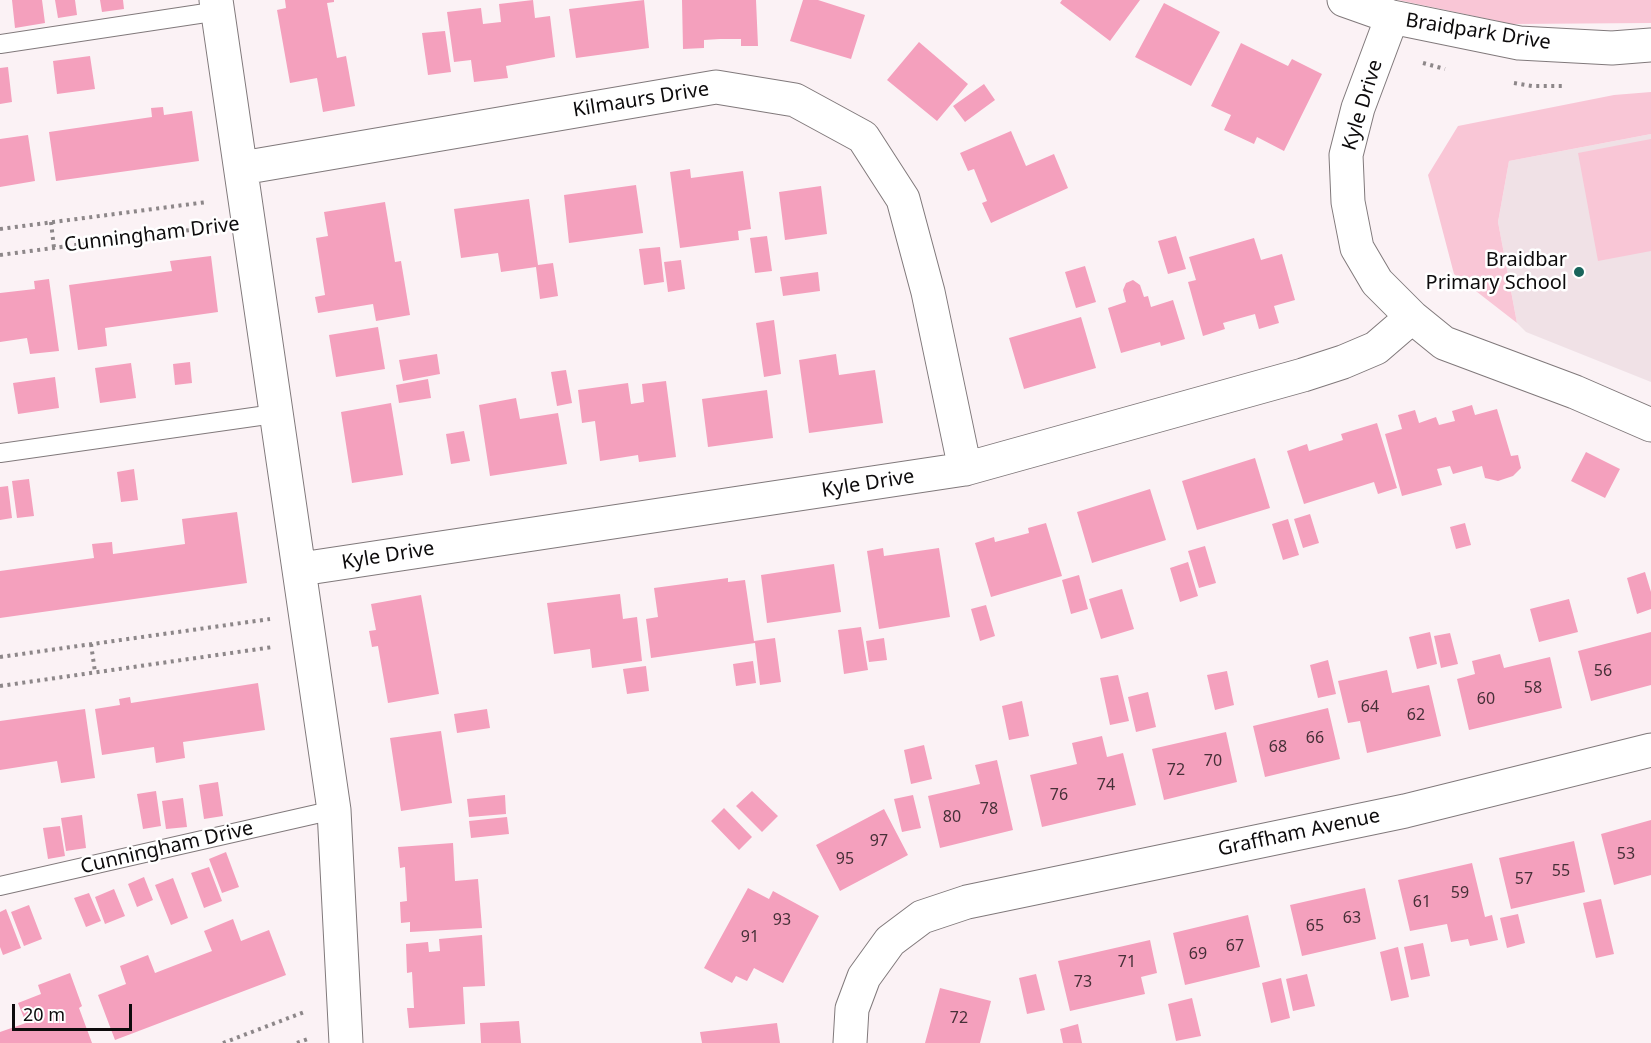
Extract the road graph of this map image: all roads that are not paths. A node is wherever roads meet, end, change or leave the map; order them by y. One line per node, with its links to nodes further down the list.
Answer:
1 (1344, 0): 3 (street, Braidpark Drive)
2 (217, 6): 4 (lane, Cunningham Drive); 6 (street, Cunningham Drive)
3 (1392, 17): 5 (street, Braidpark Drive); 7 (street, Kyle Drive)
4 (0, 44)
5 (1651, 45)
6 (246, 196): 8 (street, Cunningham Drive); 11 (street, Kilmaurs Drive)
7 (1412, 317): 9 (street, Kyle Drive); 11 (street, Kyle Drive)
8 (274, 414): 10 (lane); 12 (street, Cunningham Drive)
9 (1651, 425)
10 (0, 453)
11 (965, 469): 12 (street, Kyle Drive)
12 (301, 569): 14 (street, Cunningham Drive)
13 (1651, 750): 17 (street, Graffham Avenue)
14 (334, 810): 15 (lane, Cunningham Drive); 16 (street, Cunningham Drive)
15 (0, 886)
16 (346, 1043)
17 (850, 1043)

